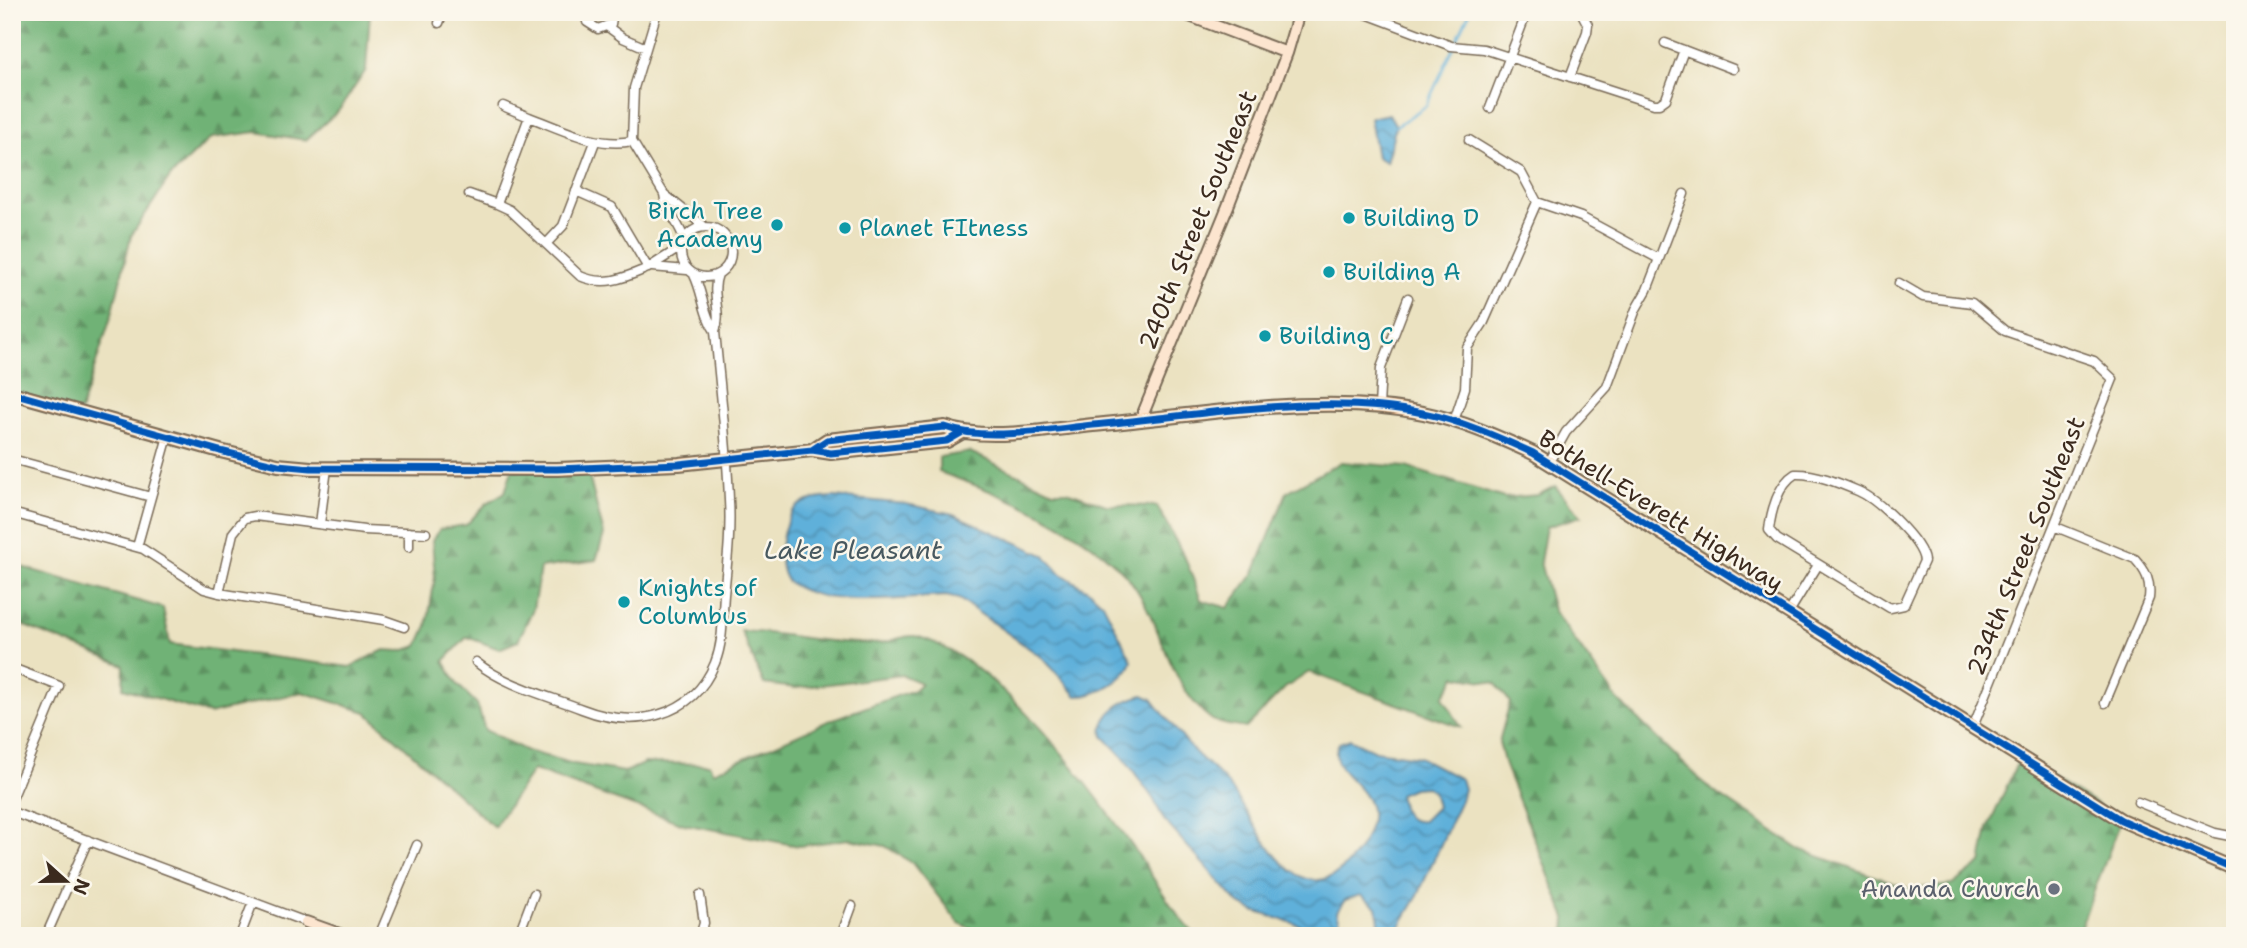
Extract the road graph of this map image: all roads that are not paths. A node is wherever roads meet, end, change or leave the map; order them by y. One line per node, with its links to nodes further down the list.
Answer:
1 (443, 12): 11 (street)
2 (586, 12): 12 (street)
3 (613, 12): 12 (street)
4 (657, 12): 15 (street)
5 (1179, 12): 17 (street)
6 (1298, 12): 13 (street, 240th Street Southeast)
7 (1305, 12): 13 (street, 240th Street Southeast)
8 (1361, 12): 18 (street)
9 (1527, 12): 18 (street)
10 (1581, 12): 20 (street)
11 (439, 23)
12 (608, 27): 15 (street)
13 (1293, 34): 17 (street, 240th Street Southeast)
14 (1665, 43): 16 (street)
15 (646, 48): 25 (street)
16 (1684, 50): 19 (street); 20 (street)
17 (1287, 53): 45 (street, 240th Street Southeast)
18 (1510, 58): 20 (street); 22 (street)
19 (1733, 69)
20 (1570, 77)
21 (503, 106): 23 (street)
22 (1490, 108)
23 (529, 117): 26 (street); 32 (street)
24 (1469, 140): 31 (street)
25 (632, 141): 26 (street); 29 (street)
26 (595, 142): 27 (street)
27 (576, 191): 35 (street); 37 (street)
28 (469, 194): 32 (street)
29 (664, 194): 33 (street); 34 (street)
30 (1684, 194): 36 (street)
31 (1537, 202): 36 (street); 46 (street)
32 (497, 204): 35 (street)
33 (705, 227): 34 (street); 39 (street)
34 (682, 243): 37 (street); 38 (street)
35 (546, 244): 37 (street)
36 (1659, 259): 50 (street)
37 (650, 268): 38 (street)
38 (691, 272): 39 (street); 42 (street)
39 (718, 274): 42 (street)
40 (1899, 283): 55 (street, 234th Street Southeast)
41 (1408, 298): 44 (street)
42 (715, 331): 49 (street)
43 (12, 393): 47 (main road, Bothell-Everett Highway)
44 (1379, 407): 45 (main road, Bothell-Everett Highway); 46 (main road, Bothell-Everett Highway)
45 (1140, 421): 49 (main road, Bothell-Everett Highway)
46 (1454, 421): 50 (main road, Bothell-Everett Highway)
47 (168, 436): 51 (main road, Bothell-Everett Highway); 52 (street)
48 (12, 459): 52 (street)
49 (727, 459): 51 (main road, Bothell-Everett Highway); 64 (street)
50 (1549, 463): 62 (main road, Bothell-Everett Highway)
51 (327, 468): 54 (street)
52 (151, 497): 58 (street)
53 (12, 513): 58 (street)
54 (320, 524): 56 (street); 61 (street)
55 (2056, 527): 66 (street); 67 (street, 234th Street Southeast)
56 (410, 532): 57 (street); 59 (street)
57 (426, 533)
58 (137, 547): 61 (street)
59 (409, 547)
60 (1818, 565): 60 (street); 62 (street)
61 (219, 593): 63 (street)
62 (1789, 612): 67 (main road, Bothell-Everett Highway)
63 (404, 627)
64 (477, 662)
65 (12, 668): 68 (street)
66 (2105, 703)
67 (1973, 727): 74 (main road, Bothell-Everett Highway)
68 (12, 799)
69 (2138, 802): 71 (street)
70 (12, 812): 72 (street)
71 (2235, 837)
72 (88, 840): 77 (street); 80 (street)
73 (417, 845): 83 (street)
74 (2235, 869)
75 (534, 894): 84 (street)
76 (700, 895): 85 (street)
77 (253, 902): 79 (street); 81 (street)
78 (852, 906): 86 (street)
79 (306, 922): 82 (street)
80 (47, 936)
81 (240, 936)
82 (345, 936)
83 (379, 936)
84 (518, 936)
85 (700, 936)
86 (841, 936)

